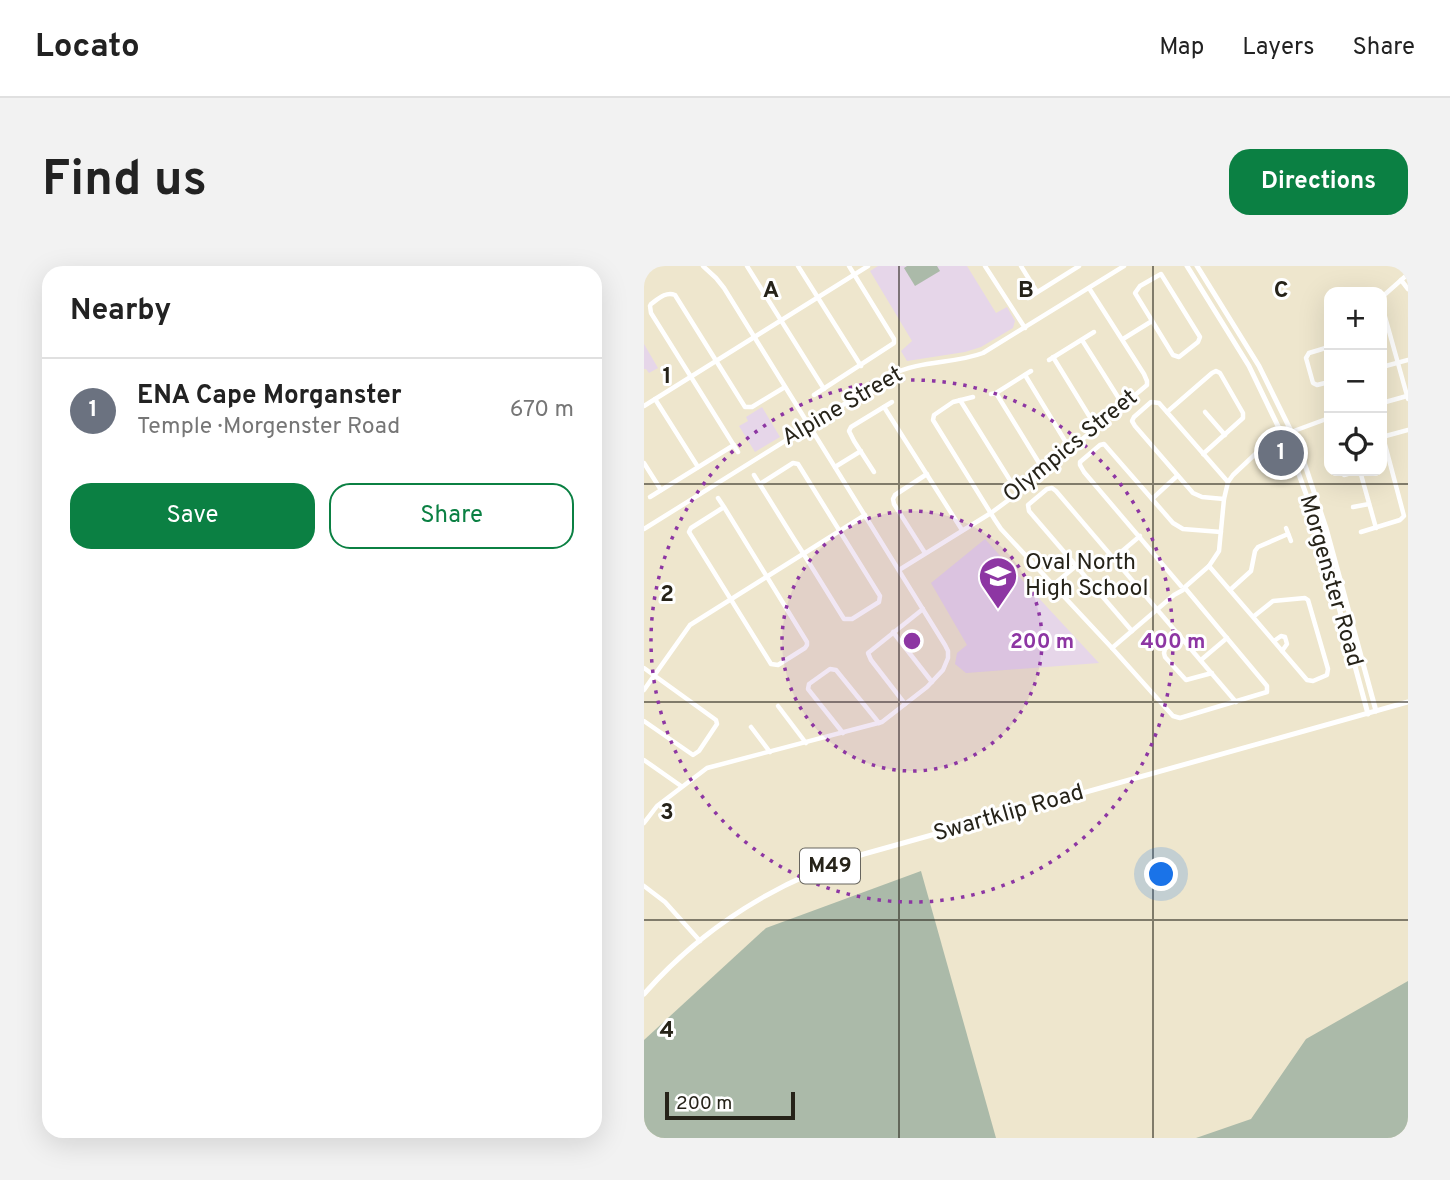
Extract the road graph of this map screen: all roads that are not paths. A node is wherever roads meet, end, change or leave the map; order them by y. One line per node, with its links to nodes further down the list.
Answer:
1 (703, 266): 26 (street)
2 (747, 266): 21 (street)
3 (798, 266): 19 (street)
4 (849, 266): 12 (street)
5 (868, 266): 12 (street)
6 (985, 266): 24 (street)
7 (1021, 266): 17 (street)
8 (1124, 266): 15 (street, Alpine Street)
9 (1187, 266): 59 (main road, Morgenster Road)
10 (1197, 266): 57 (main road, Morgenster Road)
11 (1075, 267): 17 (street)
12 (855, 274): 19 (street); 33 (street)
13 (1408, 274): 14 (street)
14 (1401, 280): 16 (street); 18 (street)
15 (1089, 288): 24 (street, Alpine Street); 27 (street, Olympics Street)
16 (1408, 289)
17 (1038, 292): 20 (street)
18 (1387, 293)
19 (818, 297): 21 (street); 33 (street)
20 (1028, 298)
21 (781, 320): 26 (street); 40 (street)
22 (1152, 321): 22 (street); 27 (street)
23 (1387, 324): 32 (street)
24 (1025, 328): 54 (street, Alpine Street)
25 (1094, 332): 28 (street)
26 (754, 337): 31 (street); 39 (street)
27 (1122, 339): 48 (street, Olympics Street)
28 (1082, 340): 48 (street); 55 (street)
29 (1324, 348): 38 (street)
30 (1408, 360): 32 (street)
31 (716, 361): 37 (street); 37 (street); 39 (street)
32 (1398, 363): 34 (street); 43 (street)
33 (861, 366): 40 (street)
34 (1387, 366)
35 (1031, 371): 36 (street)
36 (1025, 375): 63 (street); 72 (street)
37 (691, 376): 44 (street); 62 (street)
38 (1324, 383)
39 (785, 387): 54 (street)
40 (824, 389): 41 (street)
41 (814, 395)
42 (972, 397): 45 (street)
43 (1408, 397): 47 (street)
44 (655, 399): 49 (street); 70 (street)
45 (960, 400): 81 (street); 89 (street)
46 (892, 402): 50 (street)
47 (1387, 402)
48 (1123, 405): 55 (street, Olympics Street)
49 (644, 406)
50 (884, 407): 64 (street); 74 (street)
51 (1167, 412): 58 (street); 66 (street); 76 (street)
52 (1205, 412): 58 (street)
53 (1324, 420): 57 (street)
54 (809, 426): 71 (street); 92 (street, Alpine Street)
55 (1096, 427): 63 (street, Olympics Street)
56 (1408, 430): 60 (street)
57 (1293, 431): 59 (street); 131 (main road, Morgenster Road)
58 (1225, 435): 66 (street)
59 (1283, 435): 61 (street); 68 (main road, Morgenster Road)
60 (1387, 436)
61 (1271, 441): 68 (main road); 78 (street)
62 (734, 445): 65 (street); 70 (street)
63 (1071, 449): 72 (street, Olympics Street)
64 (861, 451): 71 (street); 73 (street)
65 (738, 452)
66 (1203, 454): 78 (street)
67 (1387, 455): 93 (street)
68 (1294, 461): 132 (main road, Morgenster Road)
69 (644, 463): 80 (street)
70 (698, 467): 80 (street)
71 (835, 467): 90 (street)
72 (1044, 471): 81 (street, Olympics Street)
73 (874, 472)
74 (927, 474): 95 (street); 101 (street)
75 (754, 475): 79 (street)
76 (1177, 476): 84 (street); 85 (street)
77 (1361, 476): 86 (street)
78 (1228, 482): 85 (street)
79 (760, 484): 94 (street); 100 (street)
80 (661, 490): 82 (street)
81 (1018, 493): 89 (street, Olympics Street)
82 (650, 497)
83 (718, 498): 87 (street)
84 (1152, 499): 96 (street); 98 (street)
85 (1224, 499): 96 (street)
86 (1369, 504): 88 (street); 93 (street)
87 (724, 507): 106 (street); 110 (street)
88 (1353, 508)
89 (991, 513): 95 (street, Olympics Street); 107 (street)
90 (865, 515): 94 (street); 105 (street)
91 (644, 521): 92 (street)
92 (646, 528)
93 (1376, 528): 97 (street)
94 (840, 530): 100 (street); 100 (street)
95 (962, 530): 101 (street, Olympics Street)
96 (1221, 532): 104 (street)
97 (1361, 532)
98 (1140, 536): 102 (street); 108 (street)
99 (1291, 541): 109 (street)
100 (803, 553): 106 (street)
101 (925, 553): 105 (street, Olympics Street)
102 (1114, 558): 103 (street); 112 (street)
103 (1076, 566): 107 (street); 114 (street)
104 (1209, 566): 108 (street); 109 (street)
105 (899, 570): 111 (street)
106 (767, 576): 110 (street); 110 (street)
107 (1053, 585): 119 (street)
108 (1183, 587): 112 (street); 117 (street)
109 (1230, 590): 113 (street)
110 (730, 599): 124 (street)
111 (923, 609): 115 (street); 125 (street)
112 (1157, 609): 114 (street); 116 (street)
113 (1253, 617): 118 (street); 120 (street)
114 (1132, 631): 119 (street)
115 (893, 632): 125 (street); 129 (street)
116 (1180, 636): 121 (street); 123 (street)
117 (1227, 638): 121 (street); 127 (street)
118 (1274, 641): 120 (street); 120 (street)
119 (1112, 648): 127 (street)
120 (1282, 651)
121 (1201, 660): 123 (street)
122 (644, 668): 124 (street)
123 (1212, 673): 127 (street)
124 (655, 676): 126 (street); 133 (street)
125 (932, 682): 129 (street)
126 (644, 690)
127 (1236, 702)
128 (1408, 702): 131 (main road, Swartklip Road / M49)
129 (905, 704): 134 (street)
130 (778, 706): 137 (street)
131 (1377, 711): 132 (main road, Swartklip Road / M49)
132 (1368, 714): 143 (main road, Swartklip Road / M49)
133 (644, 721)
134 (879, 723): 136 (street); 136 (street)
135 (751, 727): 138 (street)
136 (842, 733): 137 (street)
137 (806, 743): 138 (street)
138 (769, 752): 140 (street)
139 (645, 762): 140 (street)
140 (681, 786): 141 (street)
141 (644, 823)
142 (644, 886): 143 (street)
143 (700, 941): 144 (main road, Swartklip Road / M49)
144 (644, 994)

